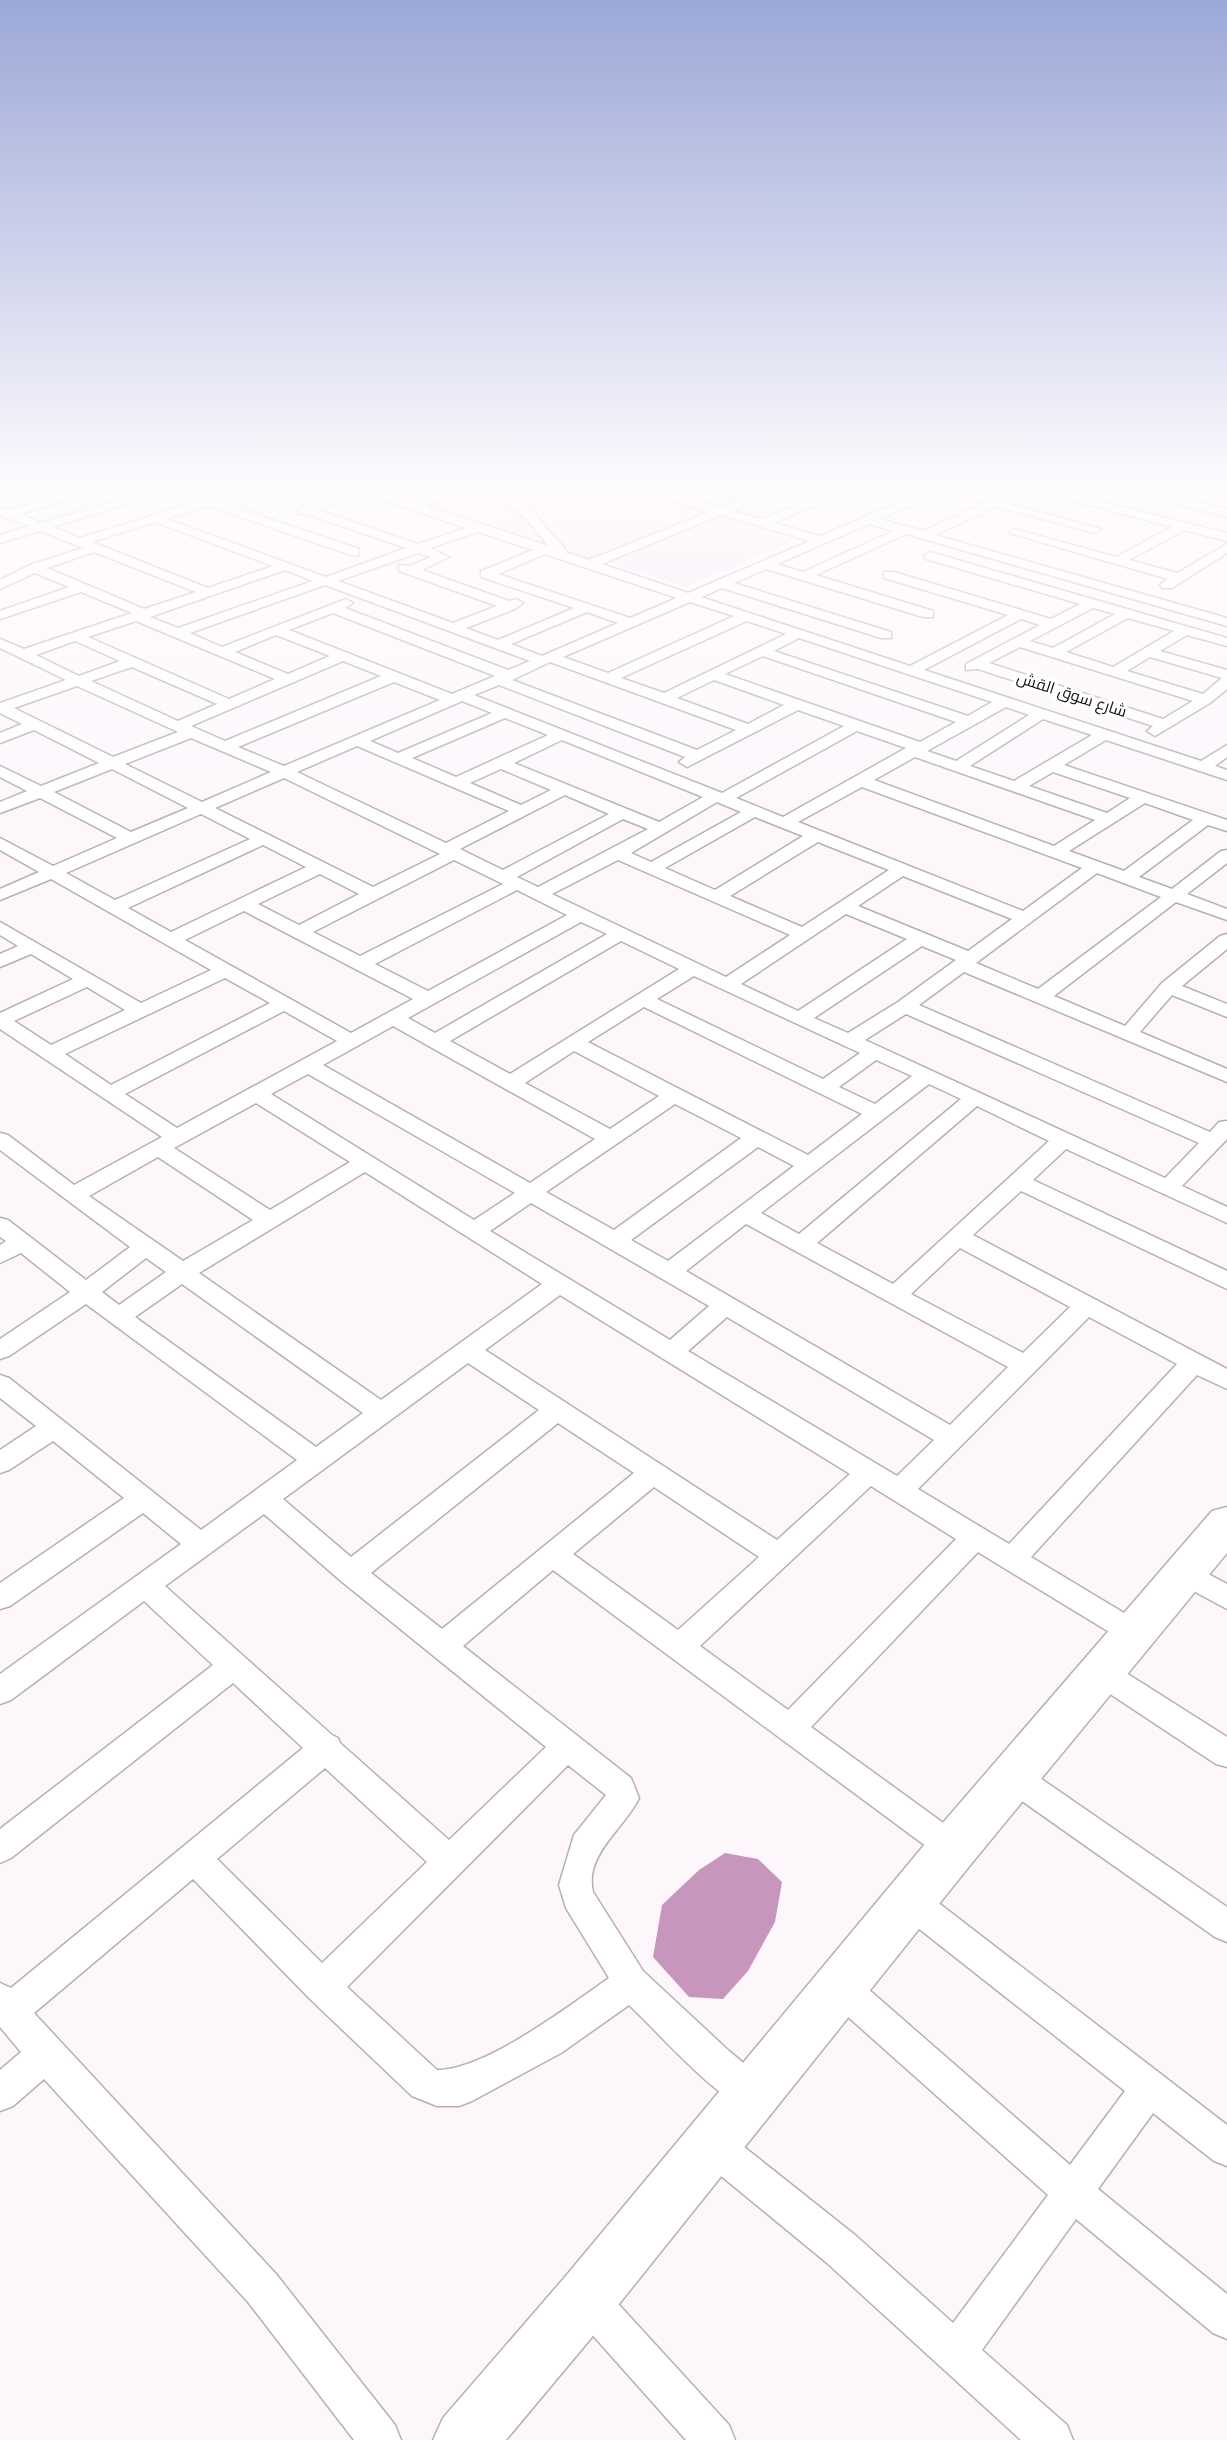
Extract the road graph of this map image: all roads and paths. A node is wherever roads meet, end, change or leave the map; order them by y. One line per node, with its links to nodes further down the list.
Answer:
1 (27, 595): 21 (street)
2 (60, 595): 21 (street)
3 (99, 595): 30 (street)
4 (200, 595): 30 (street)
5 (287, 595): 39 (street)
6 (362, 595): 17 (street)
7 (479, 595): 23 (street)
8 (537, 595): 23 (street)
9 (548, 595): 24 (street)
10 (688, 595): 18 (street)
11 (765, 595): 36 (street)
12 (868, 595): 27 (street)
13 (958, 595): 19 (street)
14 (1065, 595): 22 (street)
15 (1131, 595): 20 (street)
16 (1149, 595): 20 (street)
17 (365, 596): 25 (street); 35 (street)
18 (692, 596): 31 (street); 33 (street)
19 (962, 596): 27 (street); 28 (street)
20 (1143, 598): 32 (street)
21 (42, 601): 29 (street)
22 (1092, 603): 26 (street); 34 (street)
23 (510, 606): 35 (street)
24 (588, 607): 33 (street); 46 (street)
25 (333, 608): 38 (street); 63 (street)
26 (1127, 613): 37 (street); 51 (street)
27 (928, 614): 36 (street)
28 (1020, 614): 34 (street); 57 (street)
29 (0, 615)
30 (142, 615): 39 (street); 42 (street)
31 (748, 615): 40 (street); 64 (street)
32 (1224, 621): 41 (street)
33 (632, 622): 54 (street)
34 (1052, 624): 43 (street)
35 (453, 628): 46 (street)
36 (896, 630): 49 (street)
37 (1185, 630): 41 (street); 50 (street)
38 (275, 631): 48 (street); 53 (street)
39 (178, 633): 48 (street)
40 (799, 633): 47 (street); 49 (street)
41 (1200, 634): 44 (street)
42 (77, 637): 52 (street); 55 (street)
43 (1019, 642): 51 (street); 56 (street)
44 (1227, 642)
45 (0, 643): 52 (street)
46 (498, 645): 54 (street)
47 (761, 650): 59 (street); 68 (street)
48 (224, 651): 62 (street)
49 (856, 652): 57 (street)
50 (1149, 652): 58 (street); 60 (street)
51 (1055, 653): 58 (street)
52 (24, 654): 65 (street)
53 (341, 657): 61 (street); 62 (street)
54 (547, 660): 63 (street); 64 (street)
55 (132, 662): 65 (street); 74 (street)
56 (978, 664): 67 (street); 82 (street, شارع سوق القش)
57 (913, 670): 67 (street)
58 (1115, 673): 71 (street)
59 (713, 675): 70 (street); 73 (street)
60 (1227, 675)
61 (392, 677): 69 (street); 90 (street)
62 (286, 678): 74 (street)
63 (505, 678): 69 (street); 93 (street)
64 (610, 678): 70 (street)
65 (76, 681): 75 (street); 83 (street)
66 (1227, 681): 71 (street)
67 (947, 682): 72 (street)
68 (863, 685): 76 (street); 79 (street)
69 (458, 698): 77 (street); 88 (street)
70 (666, 698): 84 (street)
71 (1205, 700): 82 (street)
72 (1004, 702): 78 (street); 79 (street)
73 (797, 704): 76 (street); 84 (street)
74 (232, 705): 83 (street)
75 (0, 708): 80 (street)
76 (818, 710): 81 (street)
77 (504, 713): 86 (street); 94 (street)
78 (1041, 714): 85 (street); 97 (street)
79 (968, 721): 91 (street)
80 (35, 724): 87 (street); 95 (street)
81 (856, 725): 91 (street); 109 (street)
82 (1166, 725): 89 (street)
83 (184, 729): 90 (street); 95 (street)
84 (748, 729): 93 (street)
85 (1103, 734): 89 (street); 98 (street)
86 (561, 735): 96 (street); 102 (street)
87 (0, 738)
88 (358, 741): 94 (street); 101 (street)
89 (1133, 744): 99 (street)
90 (224, 747): 101 (street)
91 (916, 749): 97 (street); 104 (street)
92 (1227, 750): 99 (street)
93 (698, 756): 102 (street)
94 (399, 758): 105 (street)
95 (114, 763): 108 (street); 111 (street)
96 (501, 763): 105 (street); 107 (street)
97 (957, 766): 106 (street)
98 (1051, 766): 106 (street); 110 (street)
99 (1203, 767): 103 (street)
100 (0, 771): 108 (street)
101 (285, 773): 111 (street); 125 (street)
102 (662, 775): 109 (street)
103 (1227, 775)
104 (862, 781): 118 (street); 126 (street)
105 (457, 783): 113 (street)
106 (1016, 787): 116 (street)
107 (563, 790): 113 (street); 115 (street)
108 (42, 792): 112 (street); 122 (street)
109 (719, 798): 114 (street); 120 (street)
110 (1142, 798): 116 (street); 117 (street)
111 (203, 807): 122 (street); 123 (street)
112 (0, 808)
113 (522, 811): 125 (street)
114 (754, 811): 118 (street); 131 (street)
115 (621, 814): 120 (street); 135 (street)
116 (1108, 819): 126 (street)
117 (1205, 819): 119 (street); 134 (street)
118 (784, 823): 121 (street)
119 (1227, 826)
120 (661, 829): 127 (street)
121 (816, 836): 132 (street); 140 (street)
122 (129, 838): 133 (street)
123 (263, 839): 130 (street); 142 (street)
124 (0, 843): 133 (street)
125 (451, 851): 135 (street); 136 (street)
126 (1058, 852): 129 (street)
127 (618, 854): 131 (street); 137 (street)
128 (1225, 858): 138 (street)
129 (1096, 866): 134 (street); 146 (street)
130 (319, 868): 136 (street); 141 (street)
131 (651, 869): 140 (street)
132 (901, 870): 143 (street); 146 (street)
133 (51, 873): 139 (street); 142 (street)
134 (1127, 877): 138 (street)
135 (510, 881): 137 (street); 157 (street)
136 (373, 894): 148 (street)
137 (538, 894): 144 (street)
138 (1173, 894): 145 (street); 163 (street)
139 (0, 895)
140 (717, 897): 150 (street)
141 (245, 904): 148 (street); 151 (street)
142 (115, 907): 151 (street)
143 (847, 908): 150 (street); 152 (street)
144 (580, 915): 149 (street); 164 (street)
145 (1227, 915)
146 (1025, 918): 156 (street)
147 (0, 927): 153 (street)
148 (298, 932): 157 (street)
149 (620, 934): 158 (street); 175 (street)
150 (805, 934): 161 (street)
151 (171, 939): 159 (street)
152 (920, 939): 156 (street); 171 (street)
153 (33, 946): 155 (street); 160 (street)
154 (1224, 946): 162 (street)
155 (0, 961)
156 (966, 961): 163 (street); 167 (street)
157 (360, 964): 164 (street)
158 (693, 968): 161 (street); 165 (street)
159 (224, 971): 166 (street); 168 (street)
160 (88, 979): 168 (street); 178 (street)
161 (727, 985): 171 (street)
162 (1169, 987): 169 (street); 172 (street)
163 (1039, 998): 172 (street)
164 (428, 999): 170 (street)
165 (642, 999): 176 (street); 183 (street)
166 (284, 1004): 173 (street); 184 (street)
167 (905, 1006): 174 (street); 189 (street)
168 (141, 1011): 178 (street)
169 (1227, 1011)
170 (393, 1018): 173 (street); 175 (street)
171 (799, 1019): 174 (street)
172 (1127, 1035): 181 (street)
173 (351, 1041): 179 (street)
174 (850, 1041): 177 (street)
175 (435, 1042): 182 (street)
176 (574, 1043): 182 (street); 186 (street)
177 (874, 1052): 180 (street); 183 (street)
178 (50, 1053): 184 (street)
179 (308, 1065): 185 (street); 199 (street)
180 (926, 1075): 187 (street); 188 (street)
181 (1227, 1076)
182 (510, 1083): 190 (street)
183 (825, 1088): 188 (street)
184 (109, 1094): 194 (street)
185 (256, 1094): 194 (street); 195 (street)
186 (674, 1095): 190 (street); 191 (street)
187 (974, 1098): 192 (street); 208 (street)
188 (876, 1113): 196 (street)
189 (1220, 1134): 198 (street)
190 (610, 1138): 199 (street)
191 (756, 1138): 196 (street); 207 (street)
192 (1064, 1139): 197 (street); 198 (street)
193 (0, 1140): 200 (street)
194 (167, 1142): 200 (street); 203 (street)
195 (363, 1164): 203 (street); 205 (street)
196 (809, 1165): 201 (street)
197 (1018, 1181): 206 (street); 213 (street)
198 (1168, 1188): 202 (street)
199 (530, 1192): 205 (street); 207 (street)
200 (73, 1195): 209 (street)
201 (745, 1214): 208 (street); 211 (street)
202 (1227, 1216)
203 (269, 1220): 212 (street)
204 (0, 1225): 210 (street)
205 (474, 1231): 214 (street)
206 (958, 1237): 216 (street); 218 (street)
207 (615, 1241): 211 (street)
208 (801, 1244): 216 (street)
209 (145, 1247): 212 (street); 215 (street)
210 (11, 1249): 215 (street)
211 (669, 1272): 217 (street)
212 (181, 1273): 219 (street); 228 (street)
213 (1227, 1281)
214 (559, 1284): 221 (street); 222 (street)
215 (85, 1292): 219 (street); 220 (street)
216 (895, 1295): 224 (street)
217 (726, 1305): 222 (street); 230 (street)
218 (1085, 1306): 223 (street); 224 (street)
219 (118, 1317): 231 (street)
220 (0, 1350)
221 (467, 1350): 227 (street); 228 (street)
222 (671, 1352): 233 (street)
223 (1193, 1363): 225 (street); 243 (street)
224 (1026, 1366): 230 (street)
225 (1227, 1380)
226 (0, 1384): 229 (street)
227 (556, 1410): 234 (street); 244 (street)
228 (382, 1413): 231 (street)
229 (54, 1427): 232 (street); 236 (street)
230 (953, 1439): 235 (street)
231 (317, 1461): 237 (street)
232 (0, 1463)
233 (869, 1472): 235 (street); 242 (street)
234 (652, 1474): 241 (street); 242 (street)
235 (899, 1491): 239 (street)
236 (142, 1500): 240 (street); 247 (street)
237 (266, 1500): 240 (street); 244 (street)
238 (1227, 1523): 246 (highway)
239 (976, 1536): 243 (street); 254 (street)
240 (201, 1545): 245 (street)
241 (552, 1554): 249 (street); 250 (street)
242 (779, 1556): 250 (street)
243 (1013, 1558): 248 (street)
244 (351, 1573): 249 (street)
245 (145, 1585): 251 (street); 253 (street)
246 (1206, 1586): 248 (highway)
247 (0, 1598)
248 (1135, 1633): 252 (highway)
249 (442, 1646): 255 (street)
250 (679, 1647): 254 (street)
251 (234, 1665): 256 (street); 259 (street)
252 (1102, 1673): 257 (street); 258 (highway)
253 (0, 1691)
254 (790, 1728): 260 (street)
255 (568, 1745): 262 (street); 265 (street)
256 (327, 1747): 261 (street); 262 (street)
257 (1227, 1754)
258 (1013, 1777): 260 (highway); 264 (street)
259 (0, 1848)
260 (953, 1848): 263 (highway)
261 (193, 1857): 266 (street); 268 (street)
262 (449, 1861): 266 (street)
263 (911, 1902): 267 (highway); 270 (street)
264 (1227, 1926)
265 (631, 1983): 266 (street); 272 (street)
266 (322, 1987)
267 (840, 1987): 272 (highway); 275 (street)
268 (5, 2005): 269 (street)
269 (46, 2054): 271 (street); 279 (street)
270 (1149, 2088): 274 (street); 275 (street)
271 (0, 2093)
272 (752, 2094): 273 (highway)
273 (710, 2144): 276 (highway); 278 (street)
274 (1227, 2148)
275 (1073, 2192): 277 (street); 278 (street)
276 (586, 2298): 280 (highway); 281 (street)
277 (1227, 2319)
278 (957, 2351): 282 (street)
279 (380, 2440)
280 (465, 2440)
281 (714, 2440)
282 (1052, 2440)

